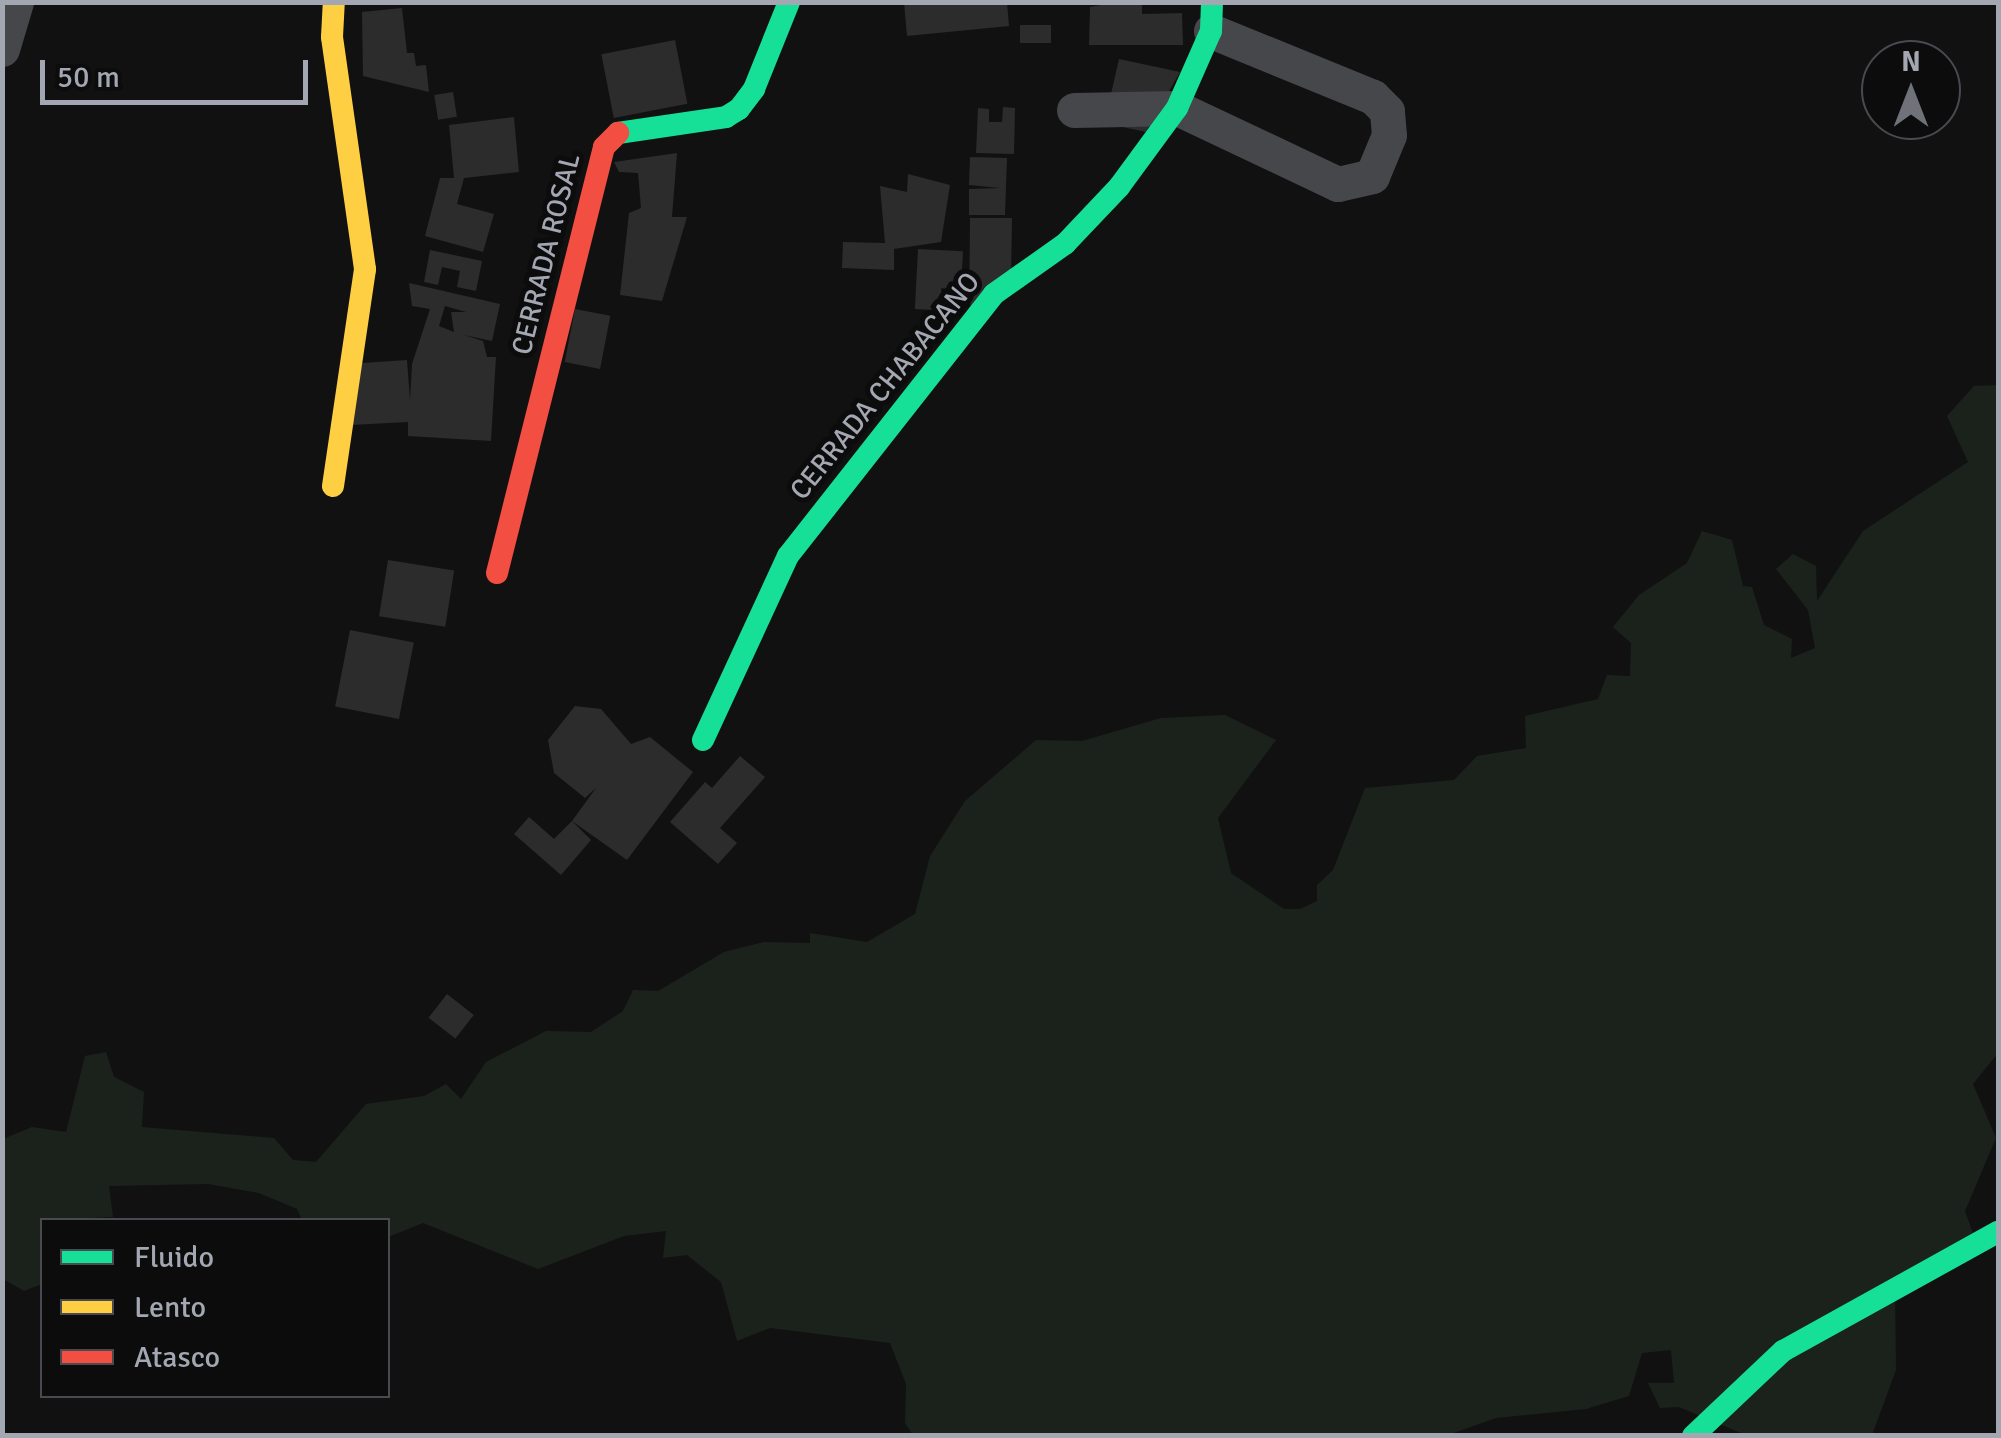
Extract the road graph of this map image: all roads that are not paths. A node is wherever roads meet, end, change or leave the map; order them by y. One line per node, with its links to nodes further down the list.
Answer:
1 (16, 2): 5 (street)
2 (334, 2): 8 (street)
3 (788, 2): 9 (street, CERRADA ROSAL)
4 (1211, 17): 6 (street, CERRADA CHABACANO); 6 (street)
5 (2, 49)
6 (1176, 108): 7 (street); 10 (street, CERRADA CHABACANO)
7 (1074, 110)
8 (333, 486)
9 (497, 574)
10 (703, 740)
11 (1998, 1232): 12 (street)
12 (1693, 1436)

